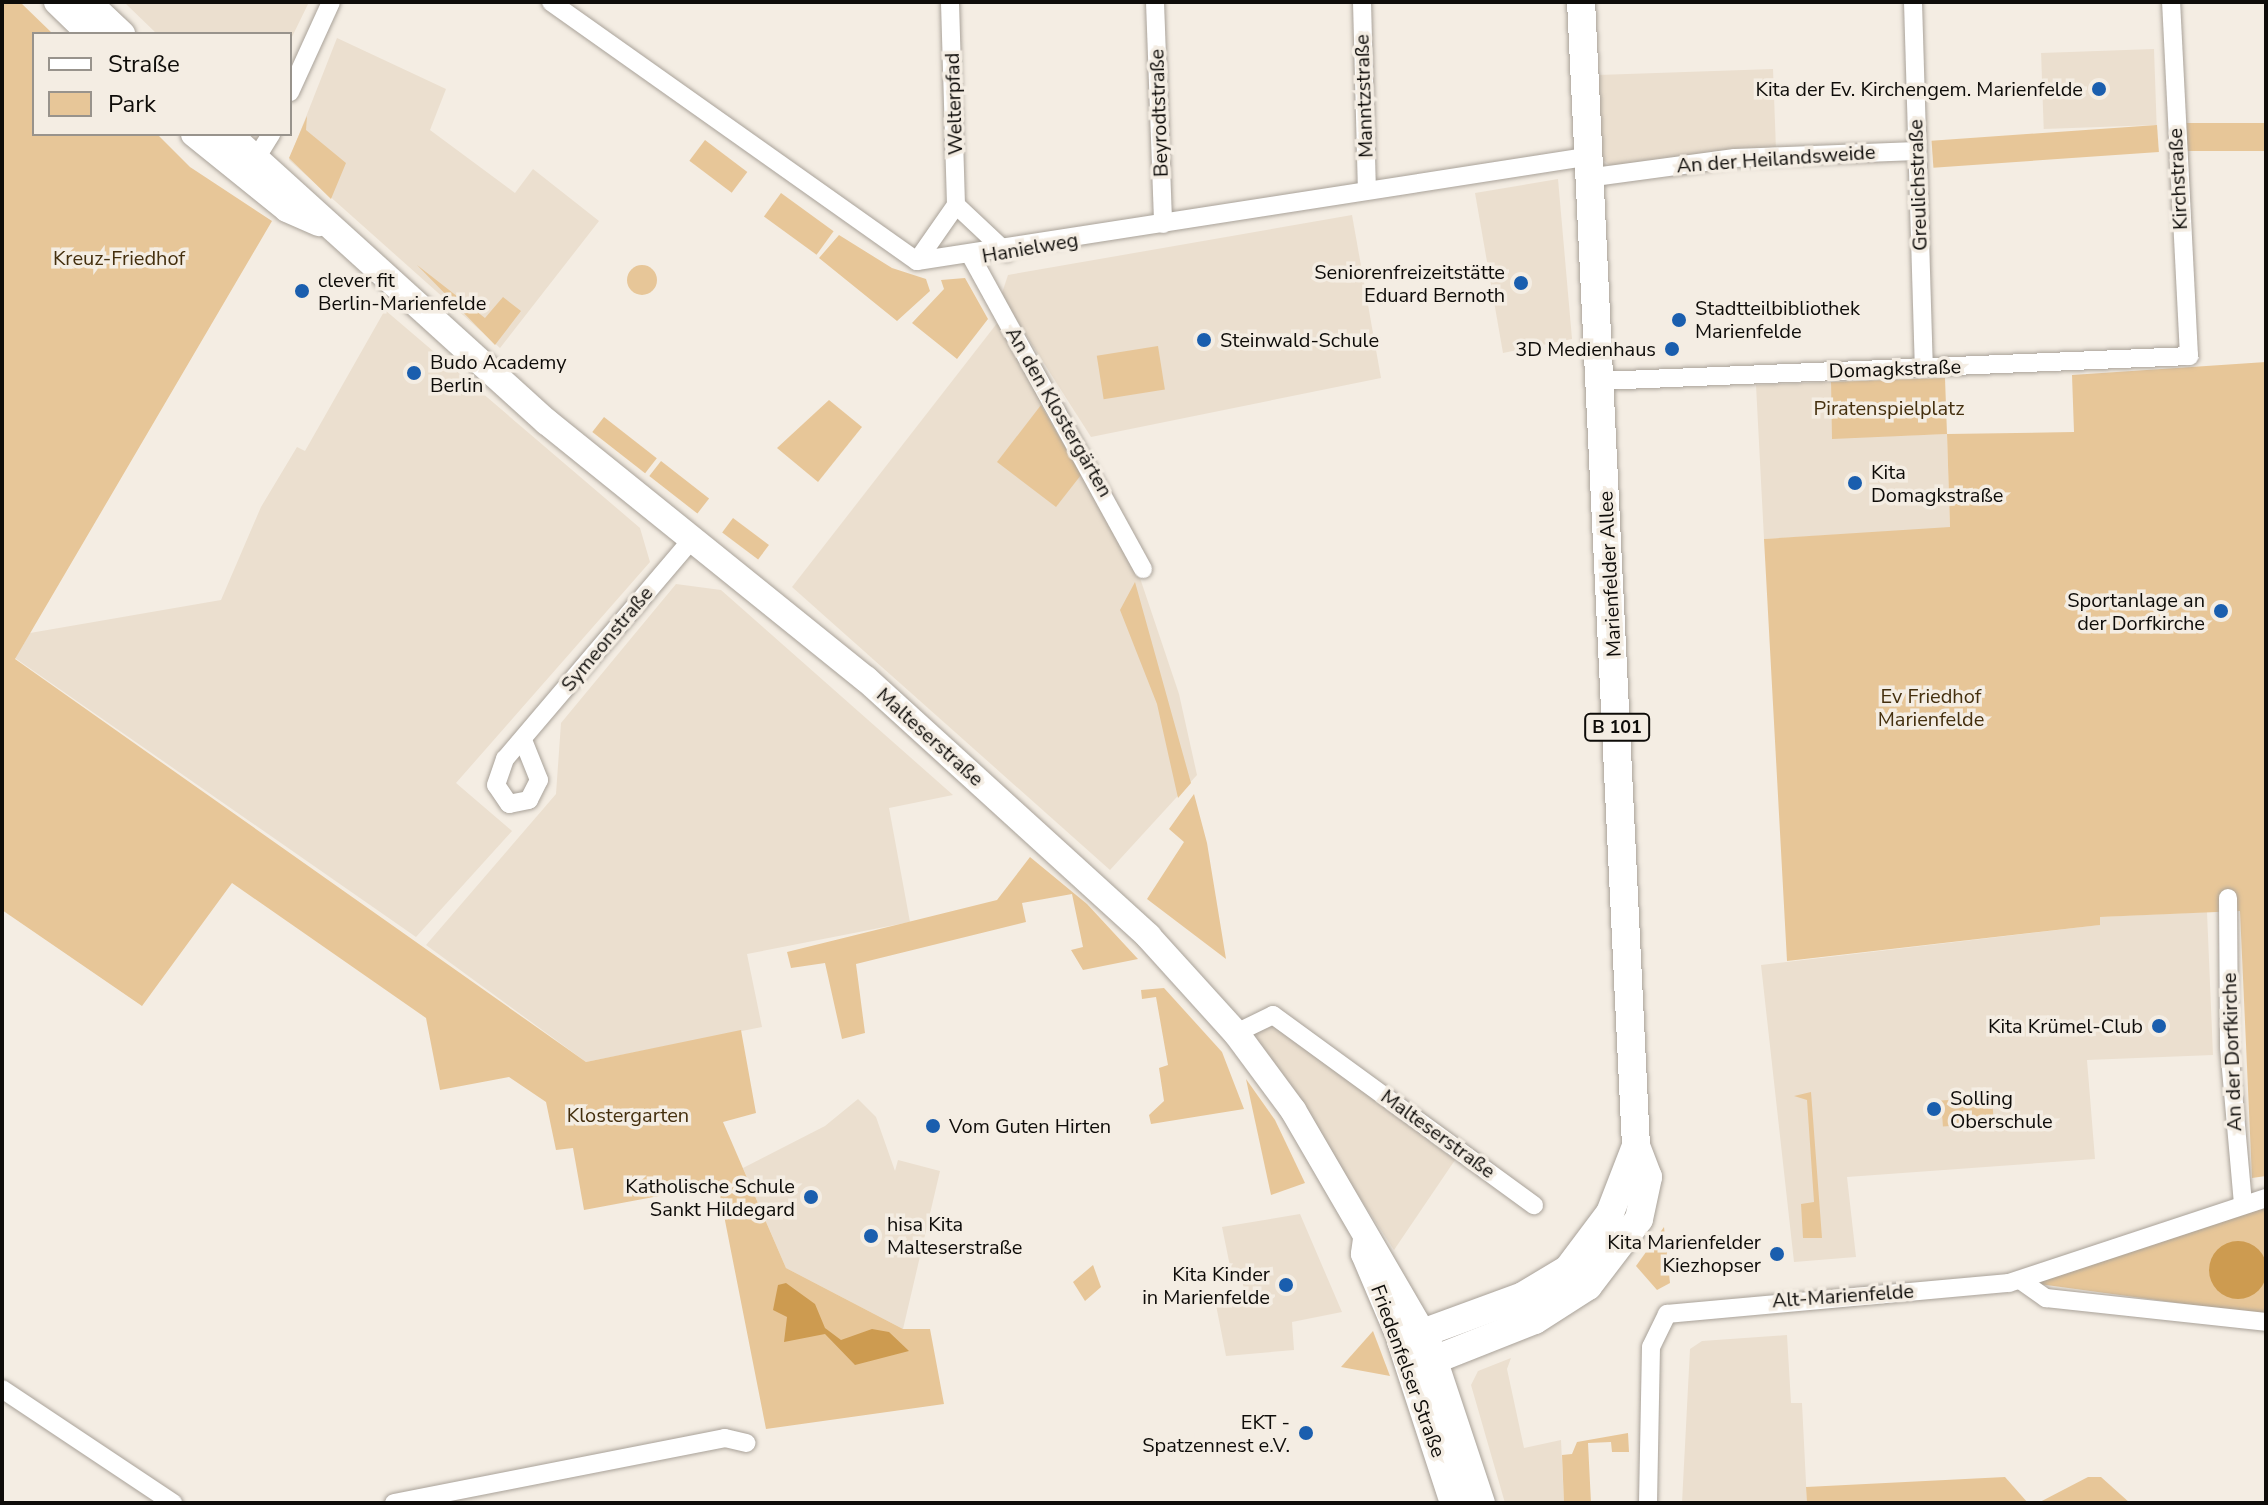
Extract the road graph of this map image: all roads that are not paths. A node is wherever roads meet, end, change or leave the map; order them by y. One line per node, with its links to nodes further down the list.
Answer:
1 (57, 2): 11 (main road)
2 (88, 2): 12 (main road)
3 (331, 2): 13 (street)
4 (551, 2): 25 (street)
5 (950, 2): 21 (street, Welterpfad)
6 (1155, 2): 22 (street, Beyrodtstraße)
7 (1362, 2): 20 (street, Manntzstraße)
8 (1581, 2): 18 (main road, Marienfelder Allee / B 101)
9 (1913, 2): 17 (street, Greulichstraße)
10 (2171, 2): 26 (street, Kirchstraße)
11 (88, 32)
12 (120, 32)
13 (292, 88)
14 (197, 136): 19 (main road, Malteserstraße)
15 (230, 136): 19 (main road, Malteserstraße)
16 (270, 136): 19 (street)
17 (1917, 151): 18 (street, An der Heilandsweide); 27 (street, Greulichstraße)
18 (1587, 167): 20 (street, Hanielweg); 28 (main road, Marienfelder Allee / B 101)
19 (250, 168): 29 (main road, Malteserstraße)
20 (1367, 189): 22 (street, Hanielweg)
21 (956, 205): 23 (street); 25 (street)
22 (1163, 224): 23 (street, Hanielweg)
23 (1006, 252): 24 (street, Hanielweg)
24 (972, 258): 25 (street, Hanielweg); 30 (street, An den Klostergärten)
25 (917, 261)
26 (2189, 356): 27 (street, Domagkstraße)
27 (1924, 368): 28 (street, Domagkstraße)
28 (1601, 381): 34 (main road, Marienfelder Allee / B 101)
29 (692, 539): 31 (street, Symeonstraße); 33 (main road, Malteserstraße)
30 (1143, 569)
31 (523, 740)
32 (2228, 898): 36 (street, An der Dorfkirche)
33 (1236, 1033): 37 (street, Malteserstraße); 40 (main road, Friedenfelser Straße)
34 (1636, 1146): 40 (main road, Marienfelder Allee / B 101); 41 (main road, Marienfelder Allee / B 101)
35 (2266, 1198): 36 (street, Alt-Marienfelde)
36 (2243, 1204): 38 (street, Alt-Marienfelde)
37 (1534, 1205)
38 (2020, 1280): 39 (street); 48 (street, Alt-Marienfelde)
39 (2266, 1322)
40 (1412, 1337): 41 (main road, Friedenfelser Straße)
41 (1423, 1365): 46 (main road, Friedenfelser Straße); 47 (main road, Friedenfelser Straße)
42 (2, 1389): 44 (street)
43 (746, 1443): 45 (street)
44 (173, 1503)
45 (394, 1503)
46 (1454, 1503)
47 (1481, 1503)
48 (1648, 1503)

